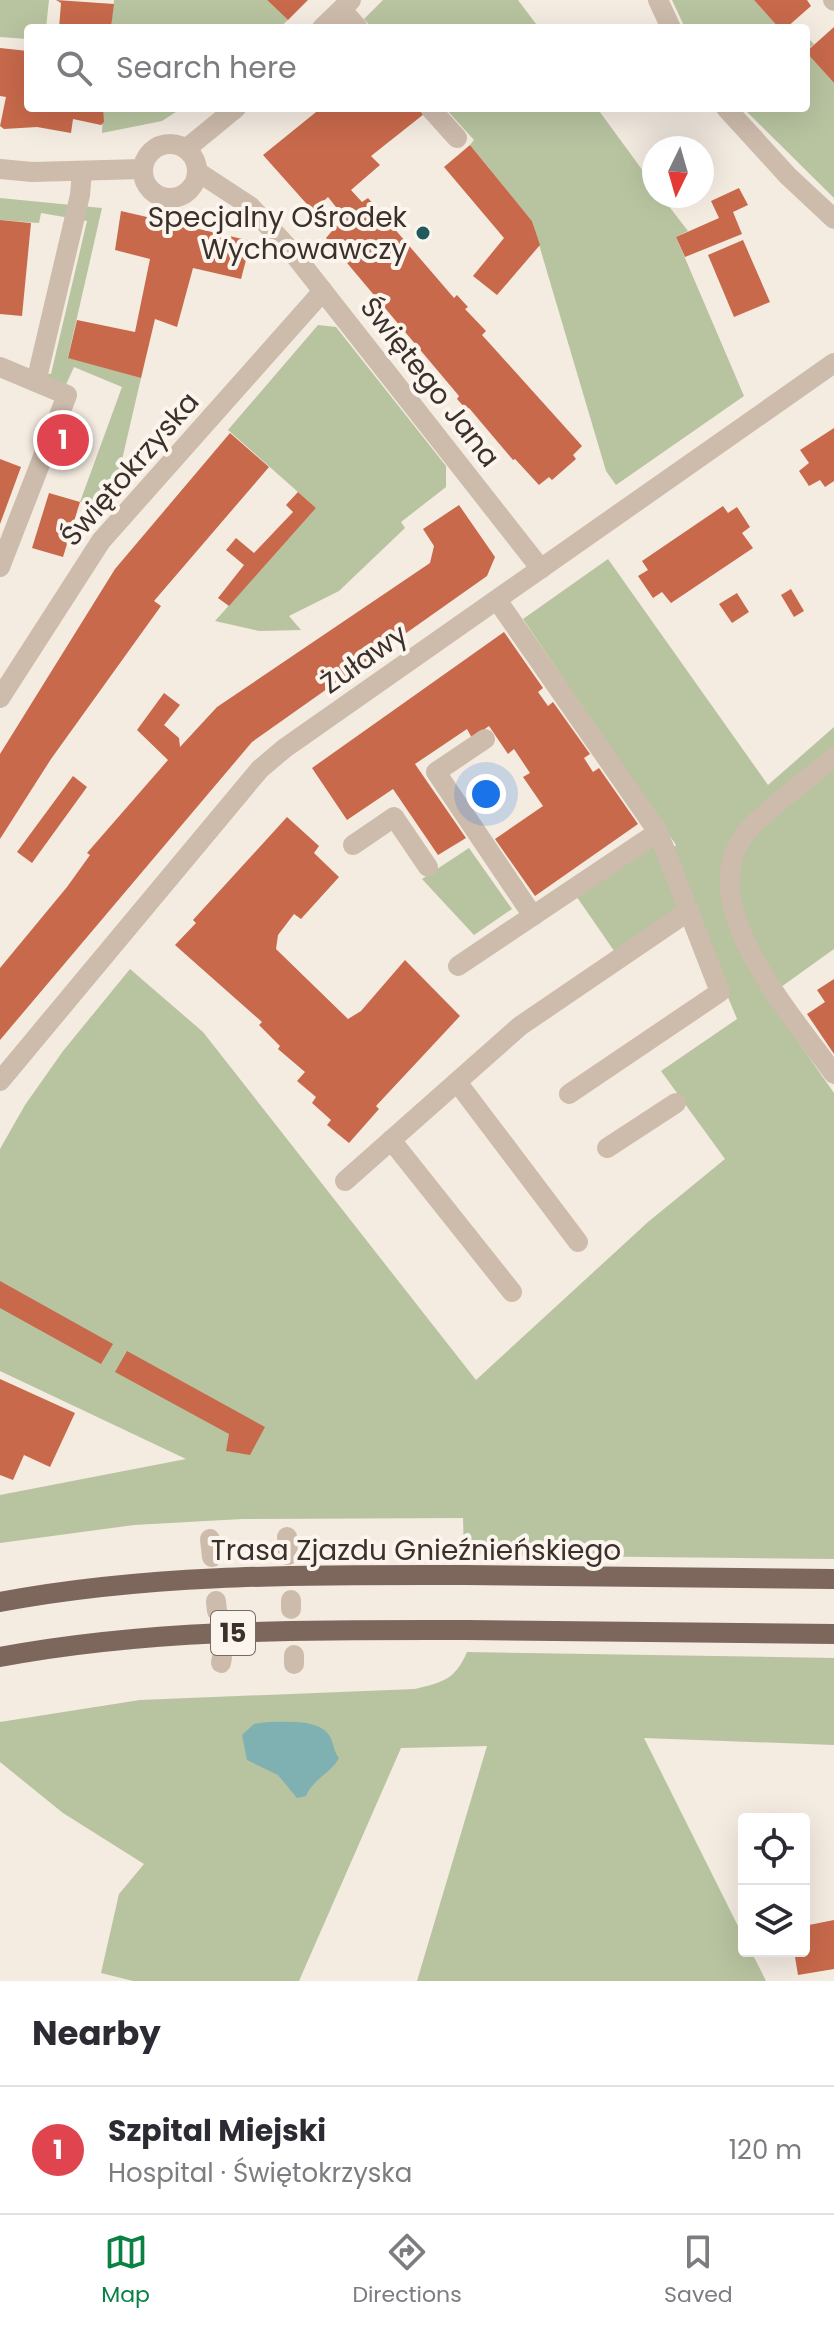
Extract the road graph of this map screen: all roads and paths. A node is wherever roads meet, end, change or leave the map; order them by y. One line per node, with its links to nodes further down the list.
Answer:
1 (658, 0): 5 (street)
2 (346, 5): 3 (street); 4 (street)
3 (326, 24)
4 (356, 24)
5 (669, 24)
6 (231, 112): 10 (street)
7 (434, 112): 9 (street)
8 (730, 112): 15 (street)
9 (457, 138)
10 (186, 149): 12 (street); 14 (street)
11 (0, 169): 13 (street)
12 (143, 169): 13 (street); 14 (street)
13 (82, 172): 19 (street)
14 (198, 172): 16 (street, Świętego Jana)
15 (834, 219)
16 (323, 291): 21 (street, Świętego Jana); 23 (street, Świętokrzyska)
17 (834, 363): 21 (street, Żuławy)
18 (0, 367): 19 (street)
19 (36, 382): 20 (street)
20 (0, 567)
21 (541, 569): 22 (street, Żuławy)
22 (497, 600): 26 (street); 33 (street, Żuławy)
23 (0, 698)
24 (485, 739): 30 (street)
25 (834, 757): 32 (street)
26 (658, 832): 29 (street); 30 (street)
27 (353, 845): 28 (street)
28 (428, 867)
29 (689, 911): 34 (street); 35 (street)
30 (533, 916): 31 (street)
31 (458, 966)
32 (834, 1074)
33 (0, 1081)
34 (457, 1082): 37 (street); 40 (street)
35 (569, 1094)
36 (676, 1103): 38 (street)
37 (391, 1140): 39 (street); 41 (street)
38 (607, 1148)
39 (345, 1181)
40 (578, 1242)
41 (512, 1292)
42 (834, 1579): 43 (main road, Trasa Zjazdu Gnieźnieńskiego / 15, bridge)
43 (0, 1602)
44 (834, 1634): 45 (main road, 15, bridge)
45 (0, 1657)

